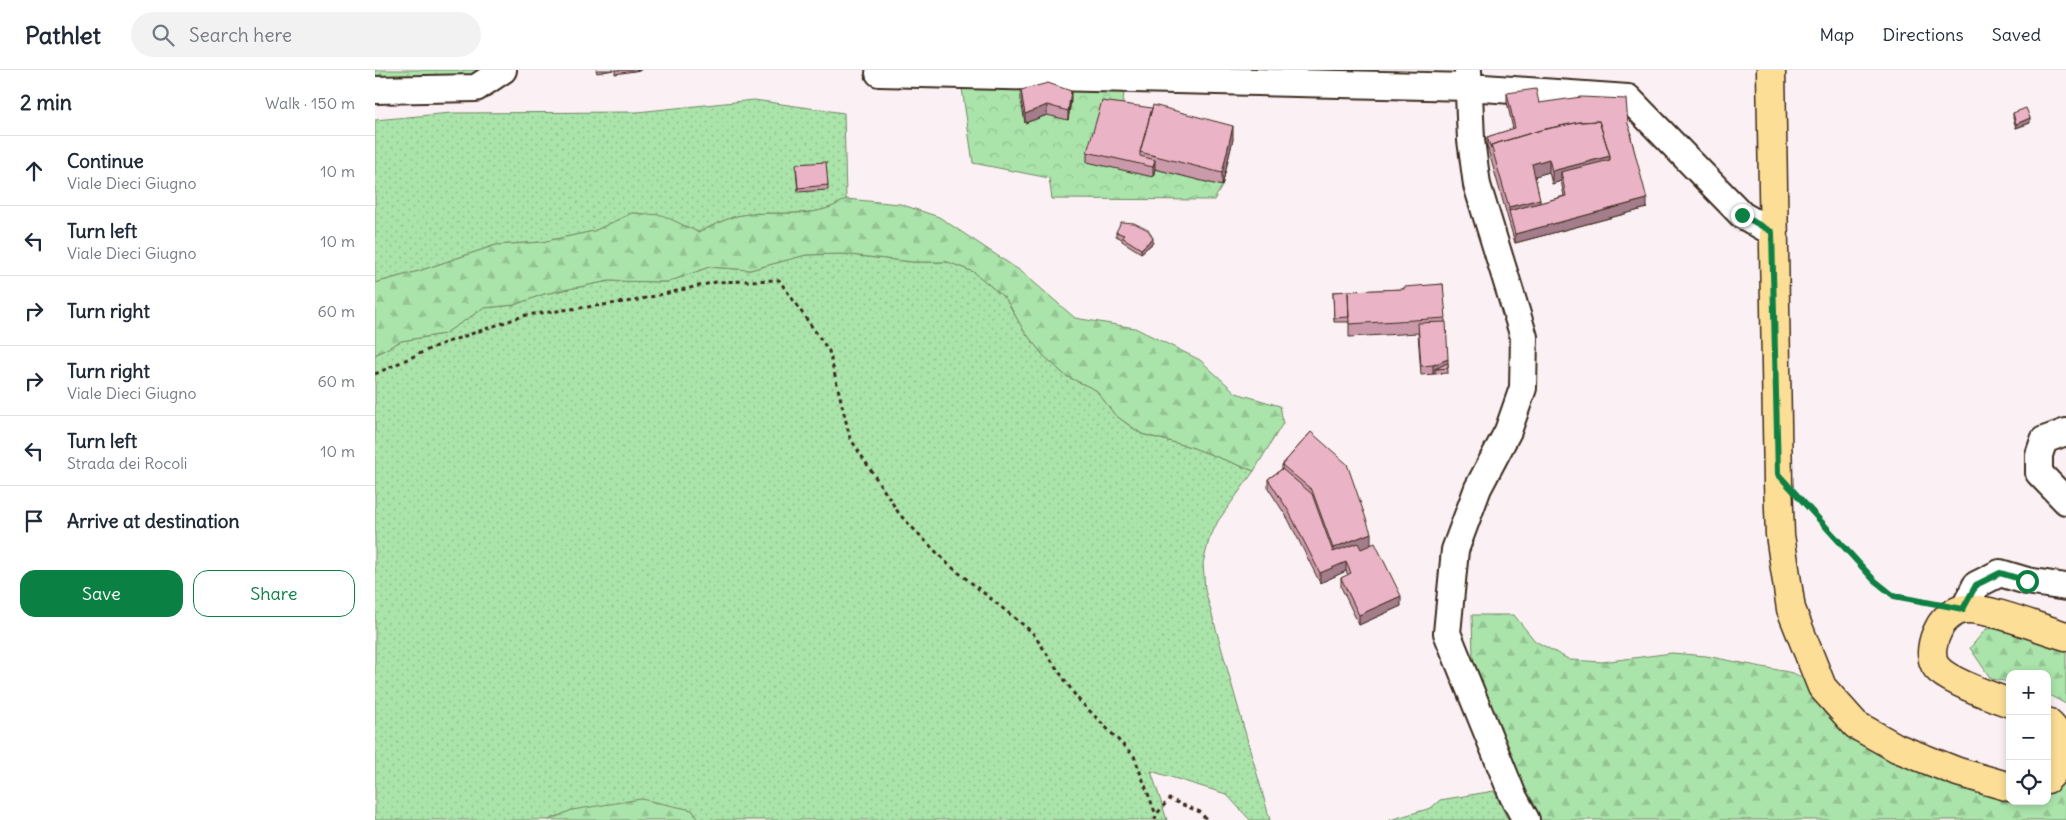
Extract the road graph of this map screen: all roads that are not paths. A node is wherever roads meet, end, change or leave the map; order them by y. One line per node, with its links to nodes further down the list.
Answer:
1 (503, 70): 5 (street)
2 (1771, 70): 6 (main road)
3 (879, 73): 4 (street)
4 (1468, 79): 6 (street); 16 (street)
5 (375, 90)
6 (1772, 232): 15 (main road)
7 (2066, 432): 8 (street)
8 (2066, 501)
9 (2066, 587): 10 (street)
10 (1963, 609): 11 (main road); 12 (main road)
11 (2066, 636)
12 (2006, 701)
13 (2051, 725): 14 (main road)
14 (2051, 775)
15 (2006, 787)
16 (1526, 820)

